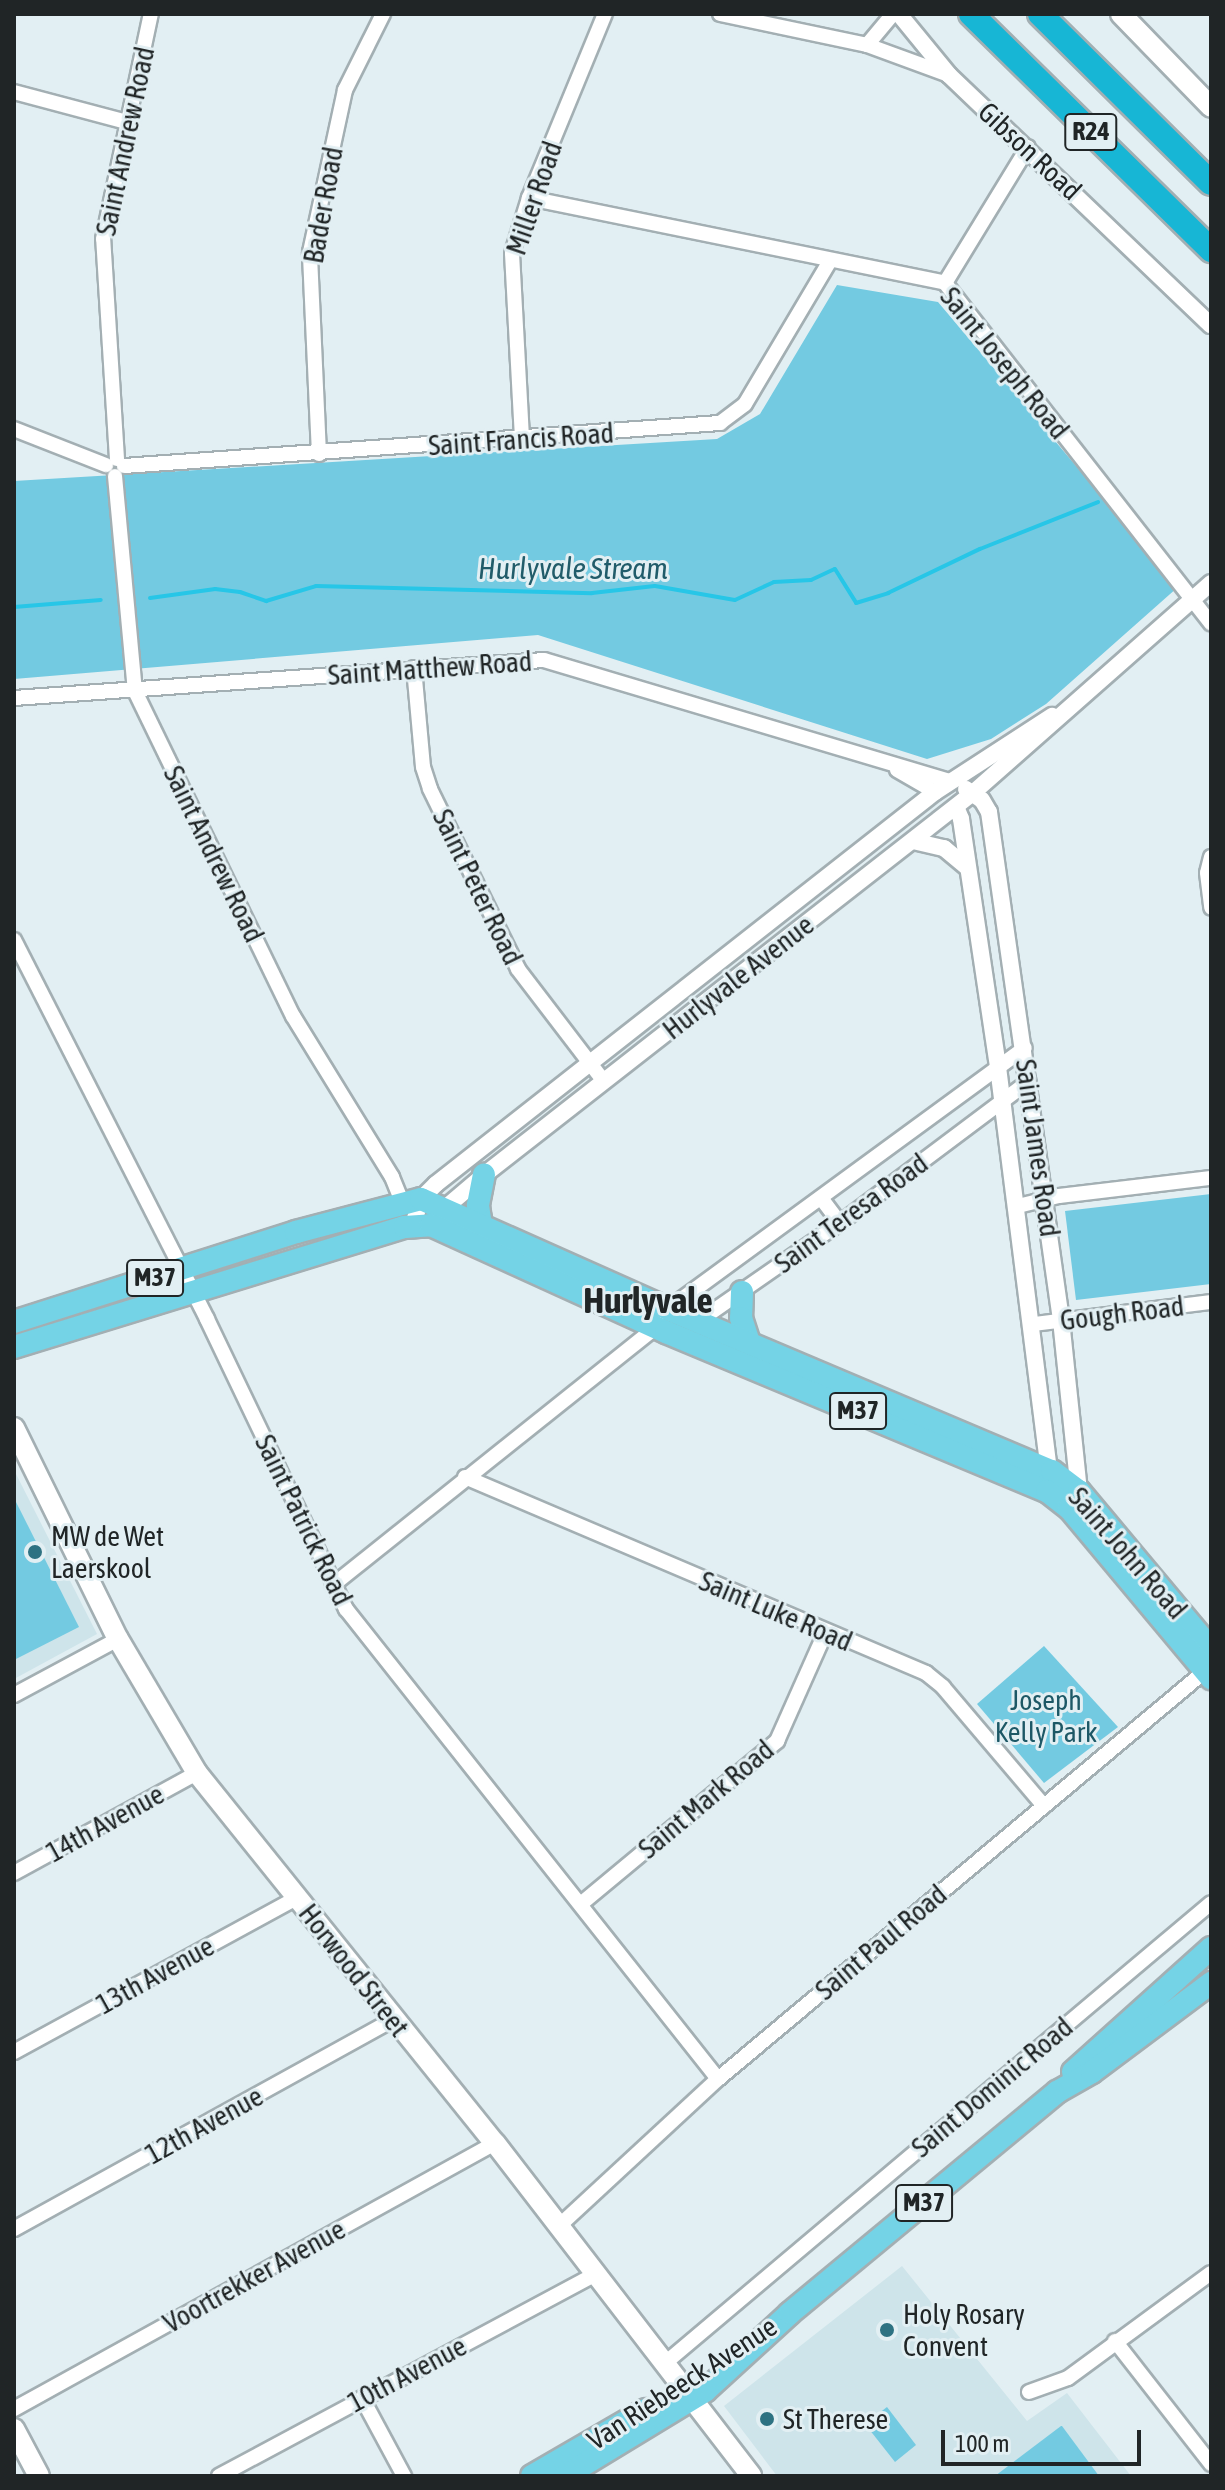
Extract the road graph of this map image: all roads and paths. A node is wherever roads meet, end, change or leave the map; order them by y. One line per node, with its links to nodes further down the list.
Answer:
1 (151, 14): 14 (street, Saint Andrew Road)
2 (383, 14): 24 (street, Bader Road)
3 (605, 14): 17 (street, Miller Road)
4 (720, 14): 10 (street, Gibson Road)
5 (893, 14): 10 (street)
6 (899, 14): 11 (street)
7 (971, 14): 18 (highway, R24)
8 (1040, 14): 16 (highway, R24)
9 (1121, 14): 13 (main road)
10 (867, 45): 11 (street, Gibson Road)
11 (949, 75): 15 (street, Gibson Road)
12 (14, 92): 14 (street)
13 (1211, 107)
14 (127, 122): 25 (street, Saint Andrew Road)
15 (1028, 147): 20 (street); 21 (street, Gibson Road)
16 (1211, 183)
17 (529, 198): 19 (street, Saint Joseph Road); 23 (street, Miller Road)
18 (1211, 250)
19 (830, 261): 20 (street, Saint Joseph Road); 23 (street, Saint Francis Road)
20 (945, 283): 27 (street, Saint Joseph Road)
21 (1211, 325)
22 (14, 429): 25 (street)
23 (522, 438): 24 (street, Saint Francis Road)
24 (319, 454): 25 (street, Saint Francis Road)
25 (115, 467): 30 (street, Saint Andrew Road)
26 (1211, 583): 27 (street, Hurlyvale Avenue)
27 (1194, 599): 28 (street, Saint Joseph Road); 32 (street, Hurlyvale Avenue)
28 (1211, 624)
29 (414, 668): 30 (street, Saint Matthew Road); 33 (street, Saint Matthew Road); 46 (street, Saint Peter Road)
30 (135, 691): 31 (street, Saint Matthew Road); 54 (street, Saint Andrew Road)
31 (14, 698)
32 (1064, 710): 34 (street, Hurlyvale Avenue); 35 (street, Hurlyvale Avenue)
33 (879, 759): 35 (street, Saint Matthew Road); 36 (street, Saint Matthew Road)
34 (994, 776): 37 (street, Hurlyvale Avenue); 39 (street)
35 (950, 781): 36 (street, Hurlyvale Avenue); 37 (street, Saint Matthew Road)
36 (935, 792): 38 (street, Saint Matthew Road); 46 (street, Hurlyvale Avenue)
37 (974, 792): 38 (street, Hurlyvale Avenue); 39 (street, Saint James Road)
38 (956, 807): 40 (street, Hurlyvale Avenue); 42 (street, Saint James Road)
39 (989, 812): 45 (street, Saint James Road)
40 (913, 841): 42 (street); 48 (street, Hurlyvale Avenue)
41 (1211, 857): 43 (street)
42 (968, 868): 47 (street, Saint James Road)
43 (1211, 908)
44 (14, 940): 62 (street, Saint Patrick Road)
45 (1025, 1048): 47 (street, Saint Teresa Road); 49 (street, Saint James Road)
46 (591, 1063): 48 (street, Saint Peter Road); 54 (street, Hurlyvale Avenue)
47 (998, 1067): 50 (street, Saint James Road); 53 (street, Saint Teresa Road)
48 (603, 1080): 51 (street, Hurlyvale Avenue)
49 (1029, 1081): 50 (street, Saint Teresa Road); 55 (street, Saint James Road)
50 (1003, 1101): 56 (street, Saint James Road); 58 (street, Saint Teresa Road)
51 (484, 1175): 57 (street, Hurlyvale Avenue); 60 (main road)
52 (1211, 1178): 55 (street)
53 (821, 1198): 58 (street); 68 (street, Saint Teresa Road)
54 (412, 1200): 57 (main road, Saint John Road / M37); 59 (street); 62 (main road, Hurlyvale Avenue / M37)
55 (1045, 1201): 56 (street); 66 (street, Saint James Road)
56 (1018, 1206): 70 (street, Saint James Road)
57 (443, 1218): 59 (main road, M37); 60 (main road, Saint John Road / M37)
58 (840, 1223): 63 (street, Saint Teresa Road)
59 (413, 1225): 61 (main road, M37)
60 (477, 1235): 61 (main road); 68 (main road, Saint John Road / M37)
61 (366, 1240): 64 (main road, M37)
62 (181, 1270): 64 (street, Saint Patrick Road); 67 (main road, Hurlyvale Avenue / M37)
63 (742, 1292): 69 (street, Saint Teresa Road); 71 (main road)
64 (191, 1293): 72 (main road, M37); 77 (street, Saint Patrick Road)
65 (1211, 1302): 66 (street, Gough Road)
66 (1061, 1320): 70 (street, Gough Road); 76 (street, Saint James Road)
67 (14, 1322)
68 (659, 1322): 69 (main road, Saint John Road / M37); 74 (street, Saint Teresa Road); 75 (main road, Saint John Road / M37)
69 (699, 1322): 71 (main road, Saint John Road / M37)
70 (1034, 1324): 75 (street, Saint James Road)
71 (749, 1343): 75 (main road, Saint John Road / M37)
72 (14, 1347)
73 (14, 1428): 79 (main road, Horwood Street)
74 (465, 1477): 77 (street, Saint Teresa Road); 78 (street, Saint Luke Road)
75 (1049, 1481): 76 (main road, Saint John Road / M37)
76 (1074, 1499): 80 (main road, Saint John Road / M37); 81 (main road, Saint John Road / M37)
77 (333, 1585): 87 (street, Saint Patrick Road)
78 (825, 1633): 84 (street, Saint Luke Road); 87 (street, Saint Mark Road)
79 (118, 1639): 82 (street); 83 (main road, Horwood Street)
80 (1211, 1649)
81 (1209, 1672): 84 (street, Saint Paul Road)
82 (14, 1695)
83 (197, 1773): 85 (street, 14th Avenue); 86 (main road, Horwood Street)
84 (1044, 1806): 93 (street, Saint Paul Road)
85 (14, 1873)
86 (297, 1898): 91 (main road, Horwood Street); 92 (street, 13th Avenue)
87 (582, 1903): 93 (street, Saint Patrick Road)
88 (1211, 1903): 101 (street, Saint Dominic Road)
89 (1211, 1948): 94 (main road, Van Riebeeck Avenue / M37)
90 (1211, 1983): 94 (main road, Van Riebeeck Avenue / M37)
91 (393, 2020): 95 (main road, Horwood Street); 97 (street, 12th Avenue)
92 (14, 2052)
93 (718, 2079): 96 (street, Saint Paul Road)
94 (1057, 2092): 103 (main road, Van Riebeeck Avenue / M37)
95 (495, 2143): 96 (main road, Horwood Street); 105 (street, Voortrekker Avenue)
96 (559, 2226): 99 (main road, Horwood Street)
97 (14, 2229)
98 (1211, 2273): 100 (street)
99 (595, 2274): 101 (main road, Horwood Street); 104 (street, 10th Avenue)
100 (1115, 2341): 102 (street); 108 (street)
101 (664, 2364): 103 (main road, Horwood Street)
102 (1029, 2392)
103 (686, 2395): 107 (main road, Van Riebeeck Avenue / M37); 114 (main road, Horwood Street)
104 (362, 2398): 110 (street, 10th Avenue); 111 (street)
105 (14, 2409)
106 (14, 2429): 109 (main road)
107 (599, 2448): 112 (main road, Van Riebeeck Avenue / M37); 113 (main road, Van Riebeeck Avenue / M37)
108 (1211, 2464)
109 (39, 2476)
110 (219, 2476)
111 (404, 2476)
112 (532, 2476)
113 (565, 2476)
114 (751, 2476)

